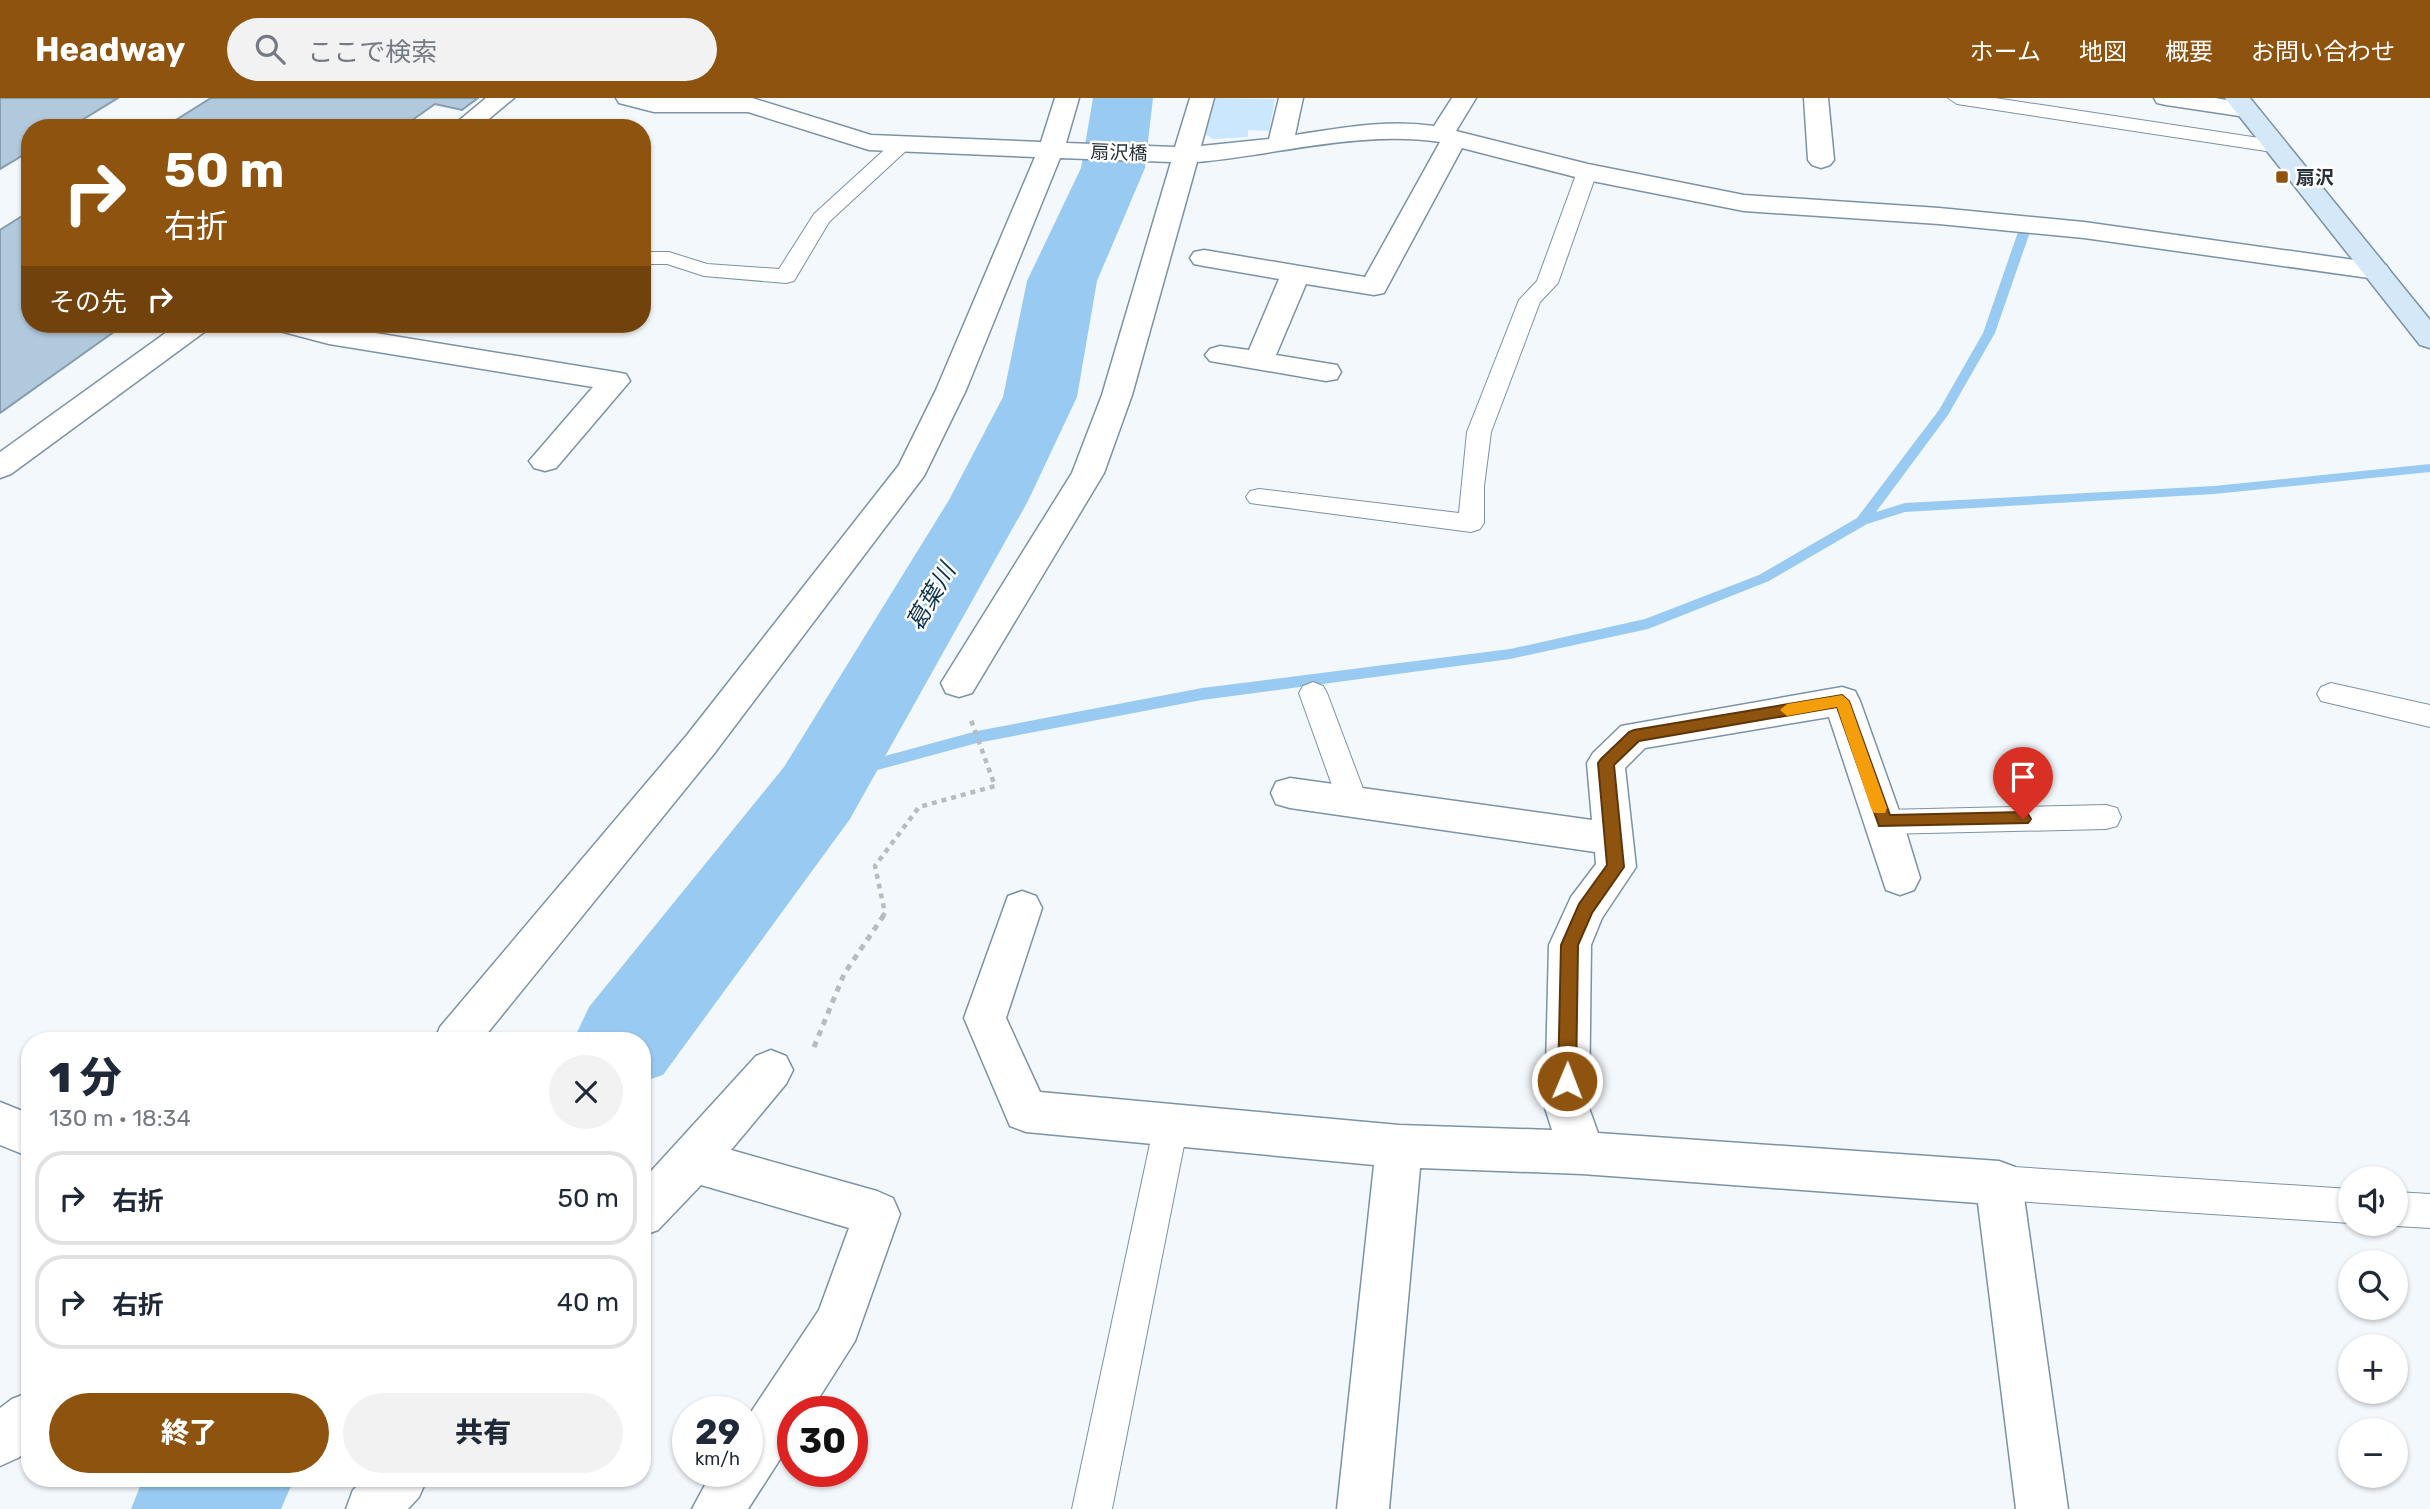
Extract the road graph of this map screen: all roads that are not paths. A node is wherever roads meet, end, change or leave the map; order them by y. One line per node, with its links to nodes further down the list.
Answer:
1 (502, 98): 11 (street)
2 (628, 98): 14 (street, 扇沢橋)
3 (1067, 98): 16 (street)
4 (1202, 98): 17 (street)
5 (1291, 98): 13 (street)
6 (1464, 98): 12 (street)
7 (1816, 98): 18 (street)
8 (1957, 98): 15 (lane)
9 (2166, 98): 10 (street)
10 (2241, 104): 15 (street)
11 (474, 119)
12 (1448, 137): 13 (street, 扇沢橋); 19 (street, 扇沢橋); 23 (street)
13 (1281, 143): 17 (street, 扇沢橋)
14 (902, 144): 16 (street, 扇沢橋); 20 (lane)
15 (2279, 147): 22 (street)
16 (1051, 149): 17 (street, 扇沢橋); 44 (street)
17 (1187, 155): 33 (street)
18 (1821, 160)
19 (1587, 172): 22 (street, 扇沢橋); 32 (lane)
20 (651, 258)
21 (1204, 258): 23 (street)
22 (2376, 271): 24 (street)
23 (1296, 273): 28 (street)
24 (2428, 332)
25 (185, 333): 31 (street)
26 (321, 333): 30 (street)
27 (1220, 355): 28 (street)
28 (1259, 361): 29 (street)
29 (1326, 372)
30 (545, 461)
31 (0, 467)
32 (1259, 497)
33 (959, 683)
34 (1313, 693): 38 (lane)
35 (2331, 694): 36 (lane)
36 (2430, 716)
37 (1290, 793): 38 (street)
38 (1353, 802): 41 (street)
39 (2106, 817): 40 (lane)
40 (1884, 822): 41 (street); 42 (street)
41 (1612, 839): 50 (street)
42 (1900, 878)
43 (1022, 908): 47 (street)
44 (462, 1032)
45 (771, 1070): 51 (street)
46 (0, 1123): 48 (street)
47 (1171, 1125): 49 (street); 64 (lane)
48 (21, 1132)
49 (1399, 1146): 50 (street); 65 (street)
50 (1582, 1153): 52 (street)
51 (693, 1161): 53 (street); 58 (street)
52 (1998, 1182): 54 (lane); 66 (street)
53 (651, 1205)
54 (2338, 1205)
55 (2408, 1210): 56 (lane)
56 (2430, 1211)
57 (21, 1424): 59 (street)
58 (763, 1439)
59 (0, 1440)
60 (393, 1487): 62 (street)
61 (732, 1487): 63 (street)
62 (372, 1509)
63 (718, 1509)
64 (1092, 1509)
65 (1363, 1509)
66 (2042, 1509)

